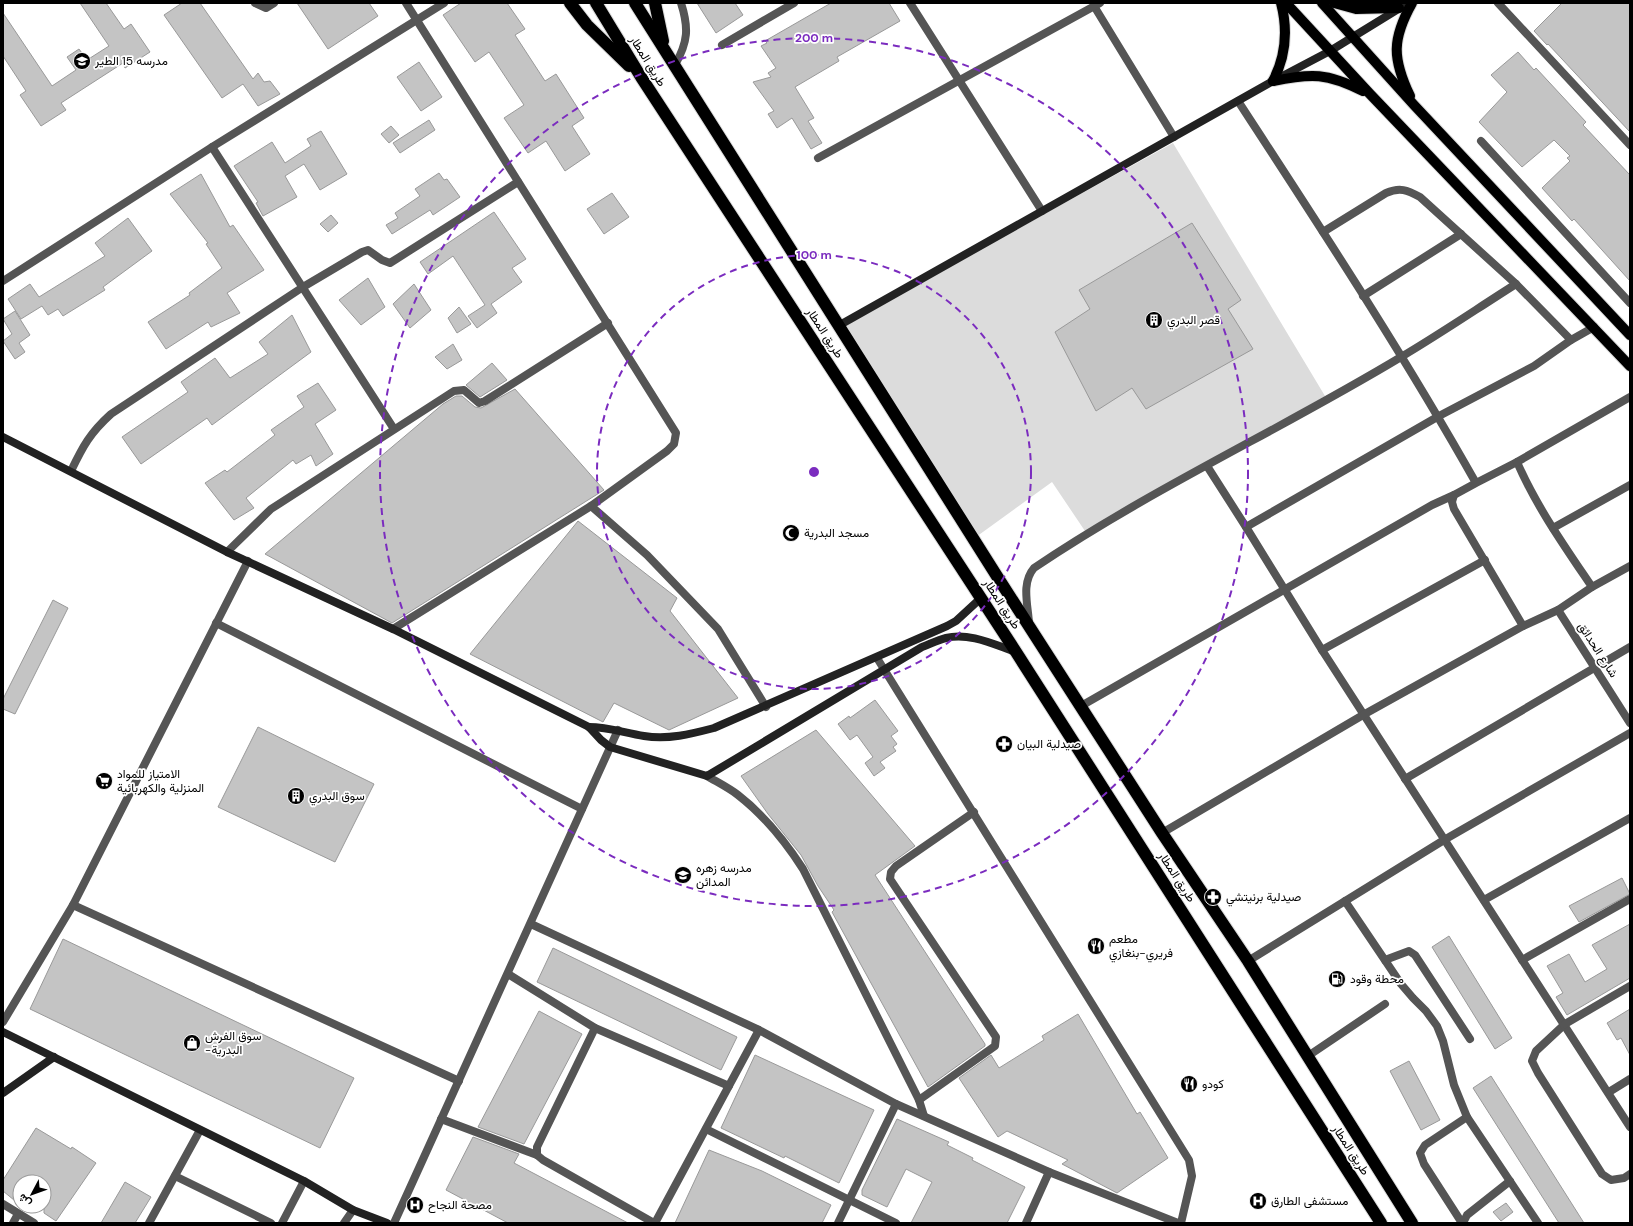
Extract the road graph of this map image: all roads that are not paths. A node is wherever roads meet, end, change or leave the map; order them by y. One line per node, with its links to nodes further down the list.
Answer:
1 (255, 3): 2 (street)
2 (274, 3)
3 (406, 3): 20 (street)
4 (444, 3): 20 (street)
5 (570, 3): 26 (highway)
6 (596, 3): 26 (highway, طريق المطار)
7 (635, 3): 23 (highway, طريق المطار)
8 (655, 3): 23 (highway)
9 (681, 3): 25 (street)
10 (794, 3): 22 (street)
11 (910, 3): 27 (street)
12 (1281, 3): 28 (main road)
13 (1286, 3): 24 (main road)
14 (1322, 3): 21 (main road)
15 (1334, 3): 19 (main road)
16 (1412, 3): 31 (main road)
17 (1498, 3): 34 (street)
18 (1097, 4): 27 (street); 32 (street)
19 (1403, 6): 21 (main road)
20 (416, 20): 35 (street); 37 (street)
21 (1353, 37): 24 (main road); 31 (main road)
22 (722, 45)
23 (664, 46): 25 (highway, طريق المطار)
24 (1330, 51): 28 (main road); 29 (main road)
25 (675, 65): 47 (highway, طريق المطار)
26 (641, 77): 72 (highway, طريق المطار)
27 (959, 80): 36 (street); 38 (street)
28 (1273, 81): 29 (main road); 30 (main road)
29 (1370, 94): 48 (main road)
30 (1238, 101): 32 (main road); 39 (street)
31 (1414, 105): 49 (main road)
32 (1174, 137): 38 (main road)
33 (1481, 141): 45 (street)
34 (1630, 145)
35 (212, 147): 41 (street); 43 (street)
36 (818, 158)
37 (518, 182): 43 (street); 46 (street)
38 (1042, 211): 47 (main road)
39 (1323, 232): 40 (street); 44 (street)
40 (1462, 234): 42 (street); 44 (street)
41 (3, 281)
42 (1516, 284): 50 (street); 51 (street)
43 (302, 287): 55 (street); 59 (street)
44 (1363, 296): 51 (street)
45 (1630, 303)
46 (608, 323): 55 (street); 63 (street)
47 (838, 326): 75 (highway, طريق المطار)
48 (1594, 327): 50 (street); 52 (main road)
49 (1630, 335)
50 (1571, 340): 54 (street)
51 (1401, 358): 54 (street); 58 (street)
52 (1630, 366)
53 (1630, 397): 57 (street)
54 (1439, 416): 60 (street); 64 (street)
55 (394, 429): 66 (street)
56 (3, 437): 59 (main road)
57 (1517, 462): 60 (street); 65 (street)
58 (1207, 466): 64 (street); 75 (street)
59 (71, 471): 66 (main road)
60 (1476, 483): 62 (street)
61 (1630, 485): 65 (street)
62 (1454, 495): 67 (street); 71 (street)
63 (591, 506): 77 (street); 85 (street)
64 (1246, 526): 71 (street)
65 (1553, 528): 70 (street)
66 (227, 552): 68 (main road)
67 (1485, 560): 76 (street); 79 (street)
68 (248, 561): 74 (street); 77 (main road)
69 (1630, 566): 70 (street)
70 (1592, 587): 73 (street)
71 (1284, 589): 79 (street); 84 (street)
72 (981, 598): 80 (highway, طريق المطار); 81 (main road)
73 (1558, 610): 76 (street); 82 (street, شارع الحدائق)
74 (216, 623): 94 (street); 102 (street)
75 (1029, 626): 84 (highway, طريق المطار)
76 (1523, 626): 86 (street)
77 (393, 629): 88 (main road)
78 (1630, 647): 82 (street)
79 (1322, 650): 86 (street)
80 (1016, 652): 83 (main road); 155 (highway, طريق المطار)
81 (877, 658): 83 (street); 85 (main road)
82 (1595, 666): 87 (street, شارع الحدائق); 93 (street)
83 (884, 670): 92 (main road); 95 (street)
84 (1081, 706): 97 (highway, طريق المطار)
85 (766, 707): 89 (main road)
86 (1364, 715): 93 (street); 97 (street)
87 (1630, 723)
88 (589, 727): 89 (main road); 91 (main road)
89 (618, 730): 91 (street)
90 (1630, 733): 98 (street)
91 (610, 747): 92 (main road); 94 (street)
92 (707, 776): 123 (street)
93 (1405, 779): 98 (street)
94 (582, 809): 103 (street)
95 (974, 812): 123 (street); 154 (street)
96 (1630, 818): 100 (street)
97 (1162, 833): 104 (highway, طريق المطار)
98 (1444, 840): 100 (street); 101 (street)
99 (1630, 899): 106 (street)
100 (1484, 900): 106 (street)
101 (1344, 901): 104 (street); 105 (street)
102 (73, 905): 110 (street); 119 (street)
103 (531, 924): 107 (street); 113 (street)
104 (1248, 960): 116 (highway, طريق المطار)
105 (1385, 960): 115 (street); 126 (street)
106 (1522, 960): 111 (street)
107 (508, 974): 112 (street); 119 (street)
108 (1630, 986): 111 (street)
109 (1385, 1004): 116 (street)
110 (3, 1022)
111 (1565, 1024): 121 (street); 133 (street)
112 (595, 1028): 120 (street); 131 (street)
113 (759, 1030): 120 (street); 124 (street)
114 (3, 1032): 117 (main road)
115 (1470, 1039)
116 (1308, 1056): 156 (highway, طريق المطار)
117 (54, 1057): 122 (main road); 130 (main road)
118 (1630, 1079): 121 (street)
119 (459, 1081): 127 (street)
120 (730, 1086): 129 (street)
121 (1609, 1092): 128 (street)
122 (3, 1093)
123 (919, 1100): 125 (street)
124 (896, 1104): 125 (street); 137 (street)
125 (924, 1116): 132 (street)
126 (1467, 1117): 136 (street); 157 (street)
127 (441, 1119): 131 (street); 149 (street)
128 (1630, 1127)
129 (706, 1129): 137 (street); 150 (street)
130 (200, 1130): 134 (street); 135 (main road)
131 (537, 1155): 150 (street)
132 (1049, 1172): 153 (street); 154 (street)
133 (1630, 1174)
134 (175, 1176): 144 (street); 145 (street)
135 (304, 1181): 140 (main road); 146 (street)
136 (1510, 1181): 157 (street); 158 (street)
137 (849, 1199): 151 (street); 152 (street)
138 (3, 1204): 139 (street)
139 (12, 1210)
140 (353, 1210): 147 (street); 148 (main road)
141 (18, 1214): 142 (street); 143 (street)
142 (13, 1223)
143 (34, 1223)
144 (149, 1223)
145 (271, 1223)
146 (282, 1223)
147 (344, 1223)
148 (387, 1223)
149 (394, 1223)
150 (655, 1223)
151 (838, 1223)
152 (896, 1223)
153 (1026, 1223)
154 (1179, 1223)
155 (1381, 1223)
156 (1412, 1223)
157 (1462, 1223)
158 (1538, 1223)

